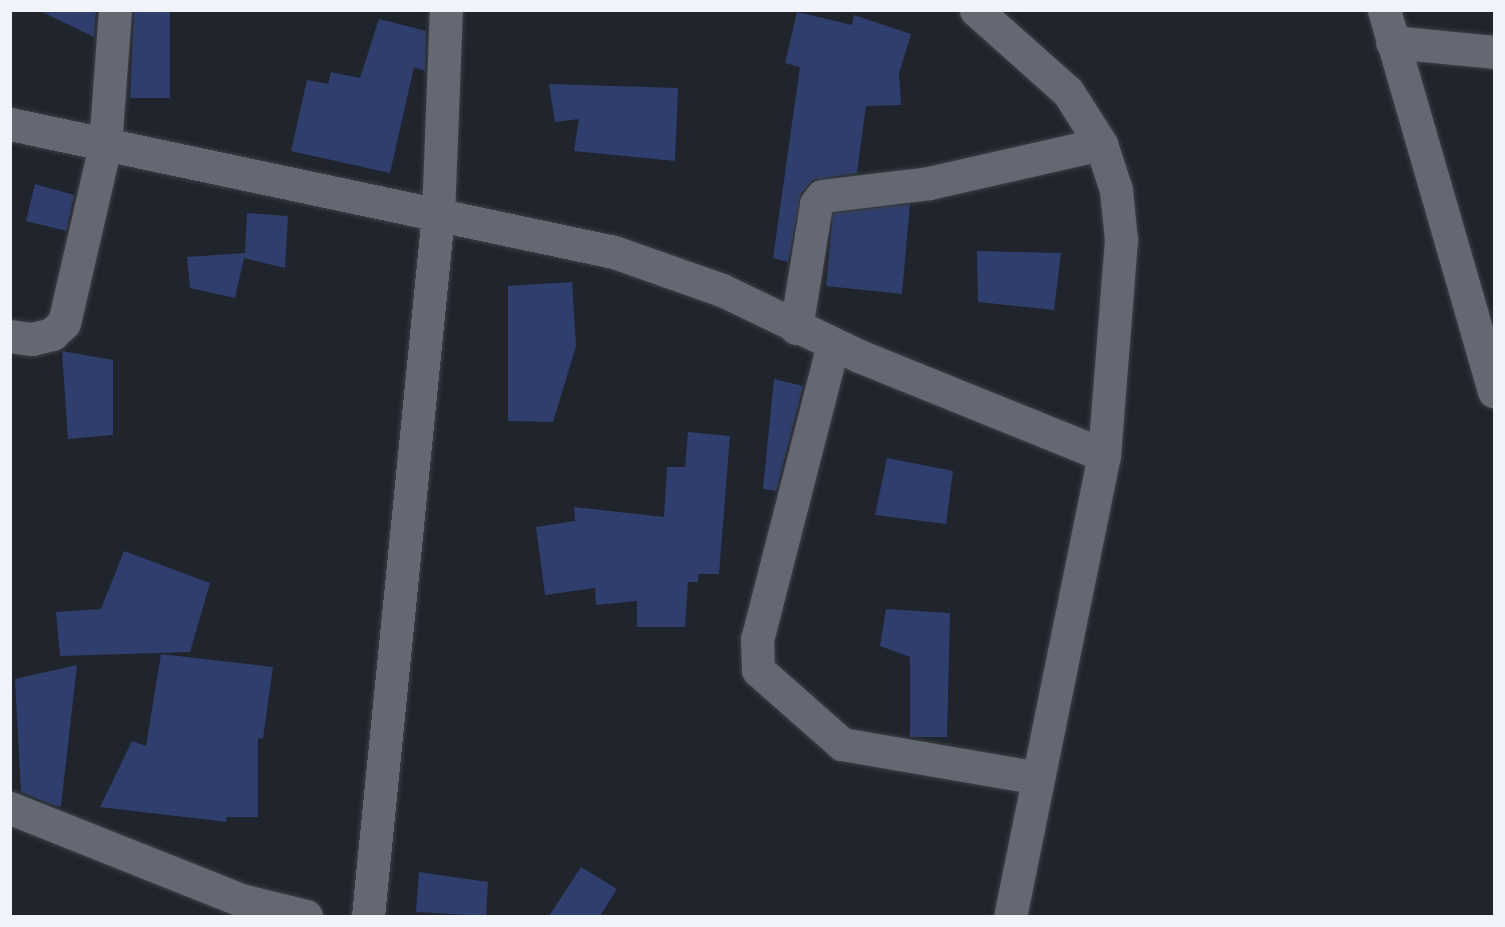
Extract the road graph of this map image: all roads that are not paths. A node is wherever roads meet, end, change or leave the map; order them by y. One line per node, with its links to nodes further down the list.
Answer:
1 (115, 10): 9 (street)
2 (446, 10): 10 (street)
3 (976, 10): 8 (street)
4 (1384, 10): 5 (street)
5 (1392, 42): 6 (street); 14 (street)
6 (1494, 52)
7 (10, 124): 9 (street)
8 (1101, 144): 11 (street); 15 (street)
9 (105, 146): 10 (street); 12 (street)
10 (438, 215): 11 (street); 19 (street)
11 (796, 328): 13 (street)
12 (10, 336)
13 (833, 344): 15 (street); 16 (street)
14 (1494, 391)
15 (1104, 455): 16 (street)
16 (1034, 777): 20 (street)
17 (10, 808): 18 (street)
18 (306, 916)
19 (368, 916)
20 (1010, 916)

